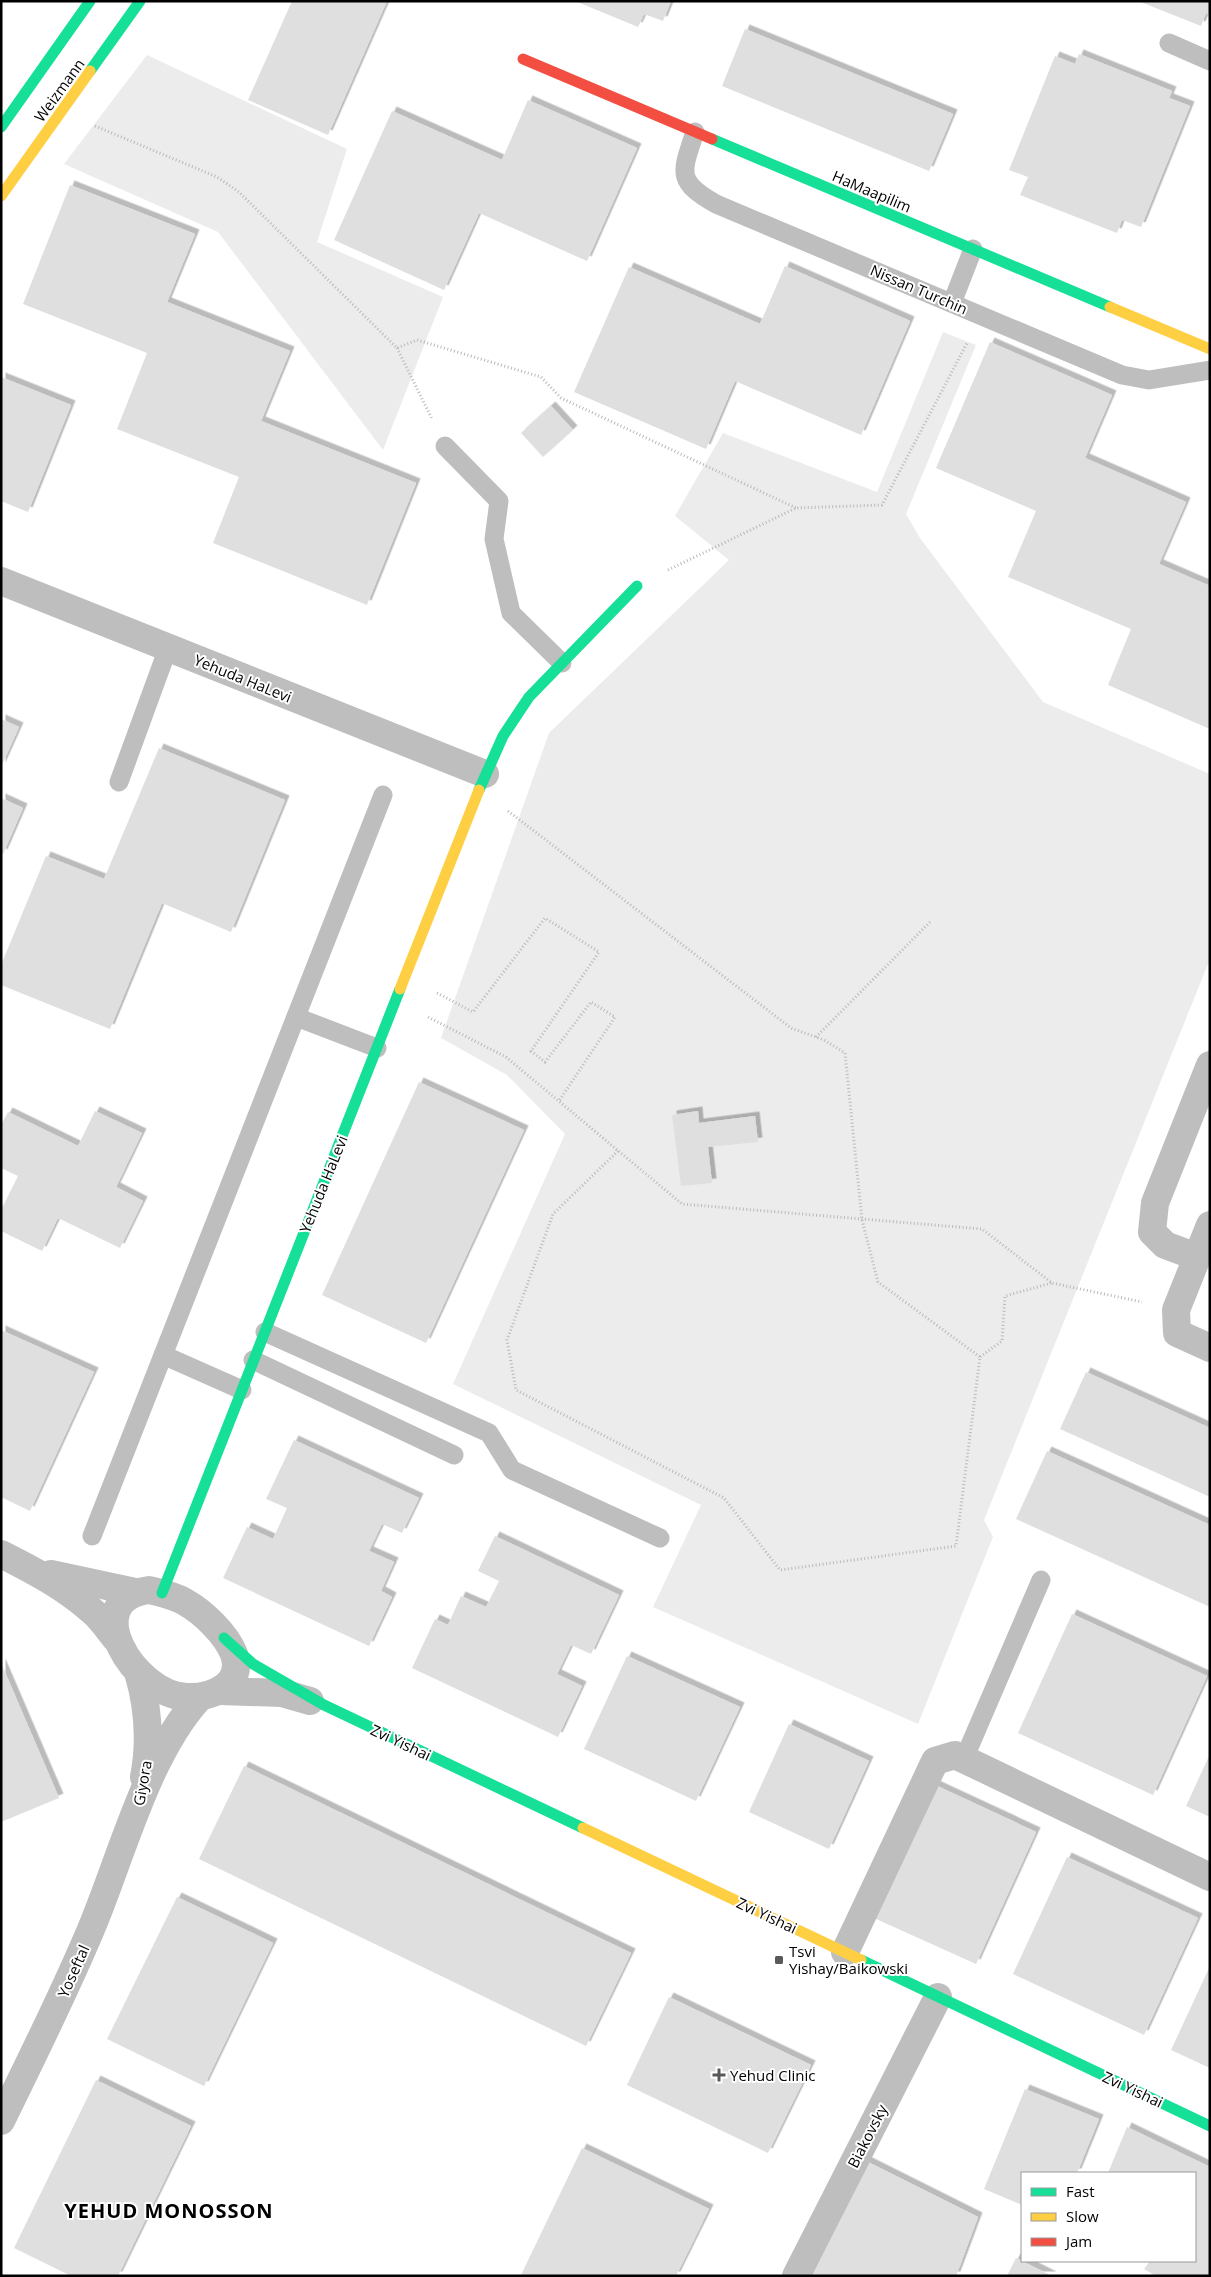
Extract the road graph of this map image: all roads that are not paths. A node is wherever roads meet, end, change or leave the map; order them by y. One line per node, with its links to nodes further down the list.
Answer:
1 (90, 1): 6 (street, Weizmann)
2 (140, 1): 8 (street, Weizmann)
3 (1169, 43): 5 (lane)
4 (523, 59): 7 (street, HaMaapilim)
5 (1210, 61)
6 (1, 127)
7 (695, 132): 9 (street, HaMaapilim); 10 (lane, Nissan Turchin)
8 (1, 196)
9 (973, 249): 10 (lane); 11 (street, HaMaapilim)
10 (952, 303): 12 (lane, Nissan Turchin)
11 (1210, 349)
12 (1210, 370)
13 (445, 446): 17 (lane)
14 (1, 581): 16 (street, Yehuda HaLevi)
15 (637, 586): 17 (street, Yehuda HaLevi)
16 (168, 648): 18 (street, Yehuda HaLevi); 19 (lane)
17 (562, 663): 18 (street, Yehuda HaLevi)
18 (482, 781): 22 (street, Yehuda HaLevi)
19 (119, 782)
20 (383, 795): 21 (lane)
21 (296, 1017): 22 (lane); 28 (lane)
22 (377, 1048): 26 (street, Yehuda HaLevi)
23 (1210, 1065): 25 (street)
24 (1210, 1225): 25 (street)
25 (1197, 1257): 27 (street)
26 (265, 1332): 29 (street, Yehuda HaLevi); 33 (lane)
27 (1210, 1348)
28 (163, 1355): 30 (lane); 32 (lane)
29 (253, 1360): 30 (street, Yehuda HaLevi); 31 (lane)
30 (242, 1390): 37 (street, Yehuda HaLevi)
31 (454, 1455)
32 (92, 1536)
33 (660, 1538)
34 (1, 1554): 35 (street)
35 (31, 1568): 37 (street); 39 (street)
36 (1040, 1580): 43 (lane)
37 (148, 1592): 38 (street); 39 (street)
38 (224, 1638): 41 (street); 42 (street, Zvi Yishai)
39 (117, 1640): 40 (street)
40 (138, 1672): 41 (street); 44 (street, Giyora)
41 (210, 1694): 42 (street, Zvi Yishai); 44 (street, Giyora)
42 (324, 1705): 46 (street, Zvi Yishai)
43 (964, 1759): 45 (street); 46 (street)
44 (135, 1818): 48 (street, Yoseftal)
45 (1210, 1877)
46 (845, 1952): 47 (street, Zvi Yishai)
47 (938, 1997): 49 (street, Zvi Yishai); 50 (street, Biakovsky)
48 (1, 2121)
49 (1210, 2126)
50 (796, 2276)

